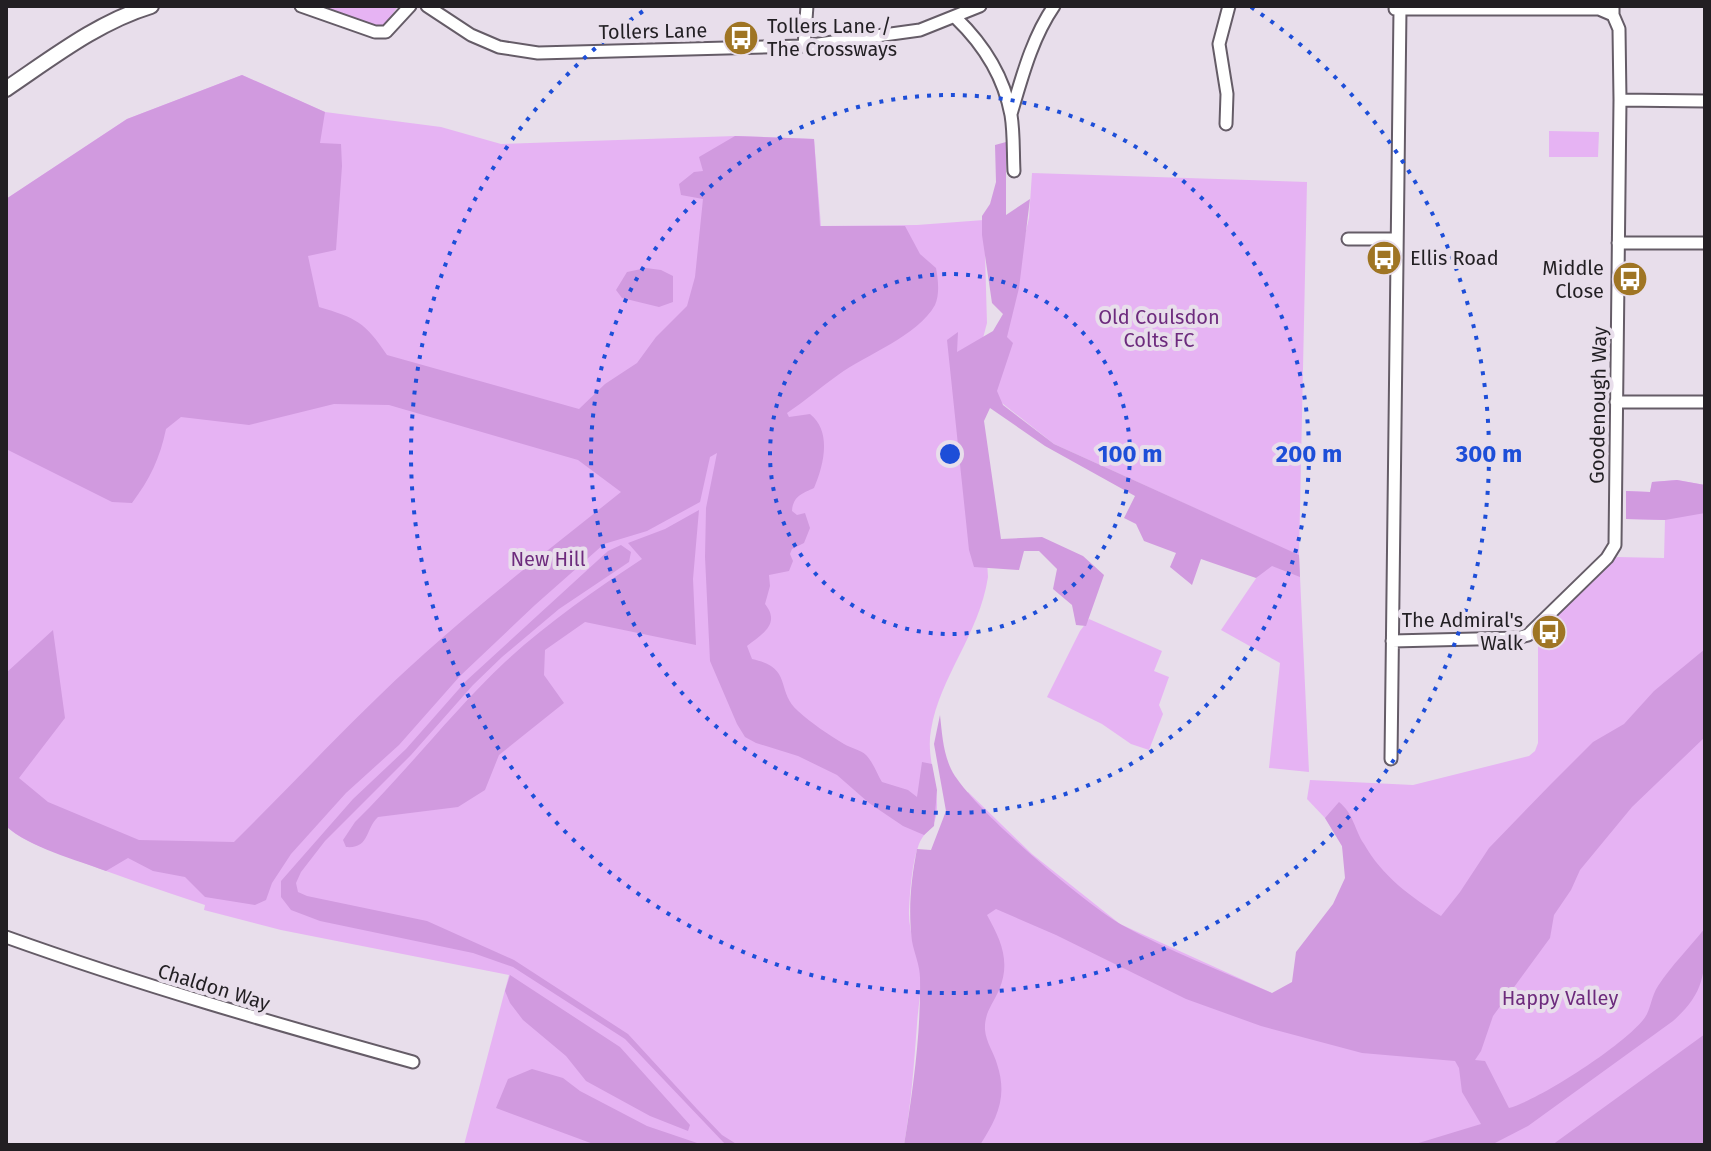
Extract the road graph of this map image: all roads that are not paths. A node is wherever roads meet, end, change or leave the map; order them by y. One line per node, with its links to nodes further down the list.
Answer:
1 (151, 6): 13 (street)
2 (301, 6): 3 (street)
3 (410, 6)
4 (427, 6): 12 (street, Tollers Lane)
5 (807, 6): 12 (street)
6 (980, 6): 11 (street, Tollers Lane)
7 (1054, 6): 16 (street)
8 (1229, 6): 17 (street)
9 (1503, 8): 10 (street); 20 (street)
10 (1613, 11): 14 (street, Goodenough Way)
11 (956, 18): 12 (street, Tollers Lane); 16 (street)
12 (804, 46)
13 (6, 89)
14 (1620, 100): 15 (street); 21 (street, Goodenough Way)
15 (1705, 101)
16 (1011, 115): 18 (street)
17 (1226, 124)
18 (1014, 171)
19 (1348, 239): 20 (street)
20 (1397, 239): 25 (street)
21 (1618, 243): 22 (street); 23 (street, Goodenough Way)
22 (1705, 243)
23 (1616, 402): 24 (street); 25 (street, Goodenough Way)
24 (1705, 402)
25 (1392, 641): 26 (street)
26 (1391, 759)
27 (6, 937): 28 (street, Chaldon Way)
28 (413, 1062)

